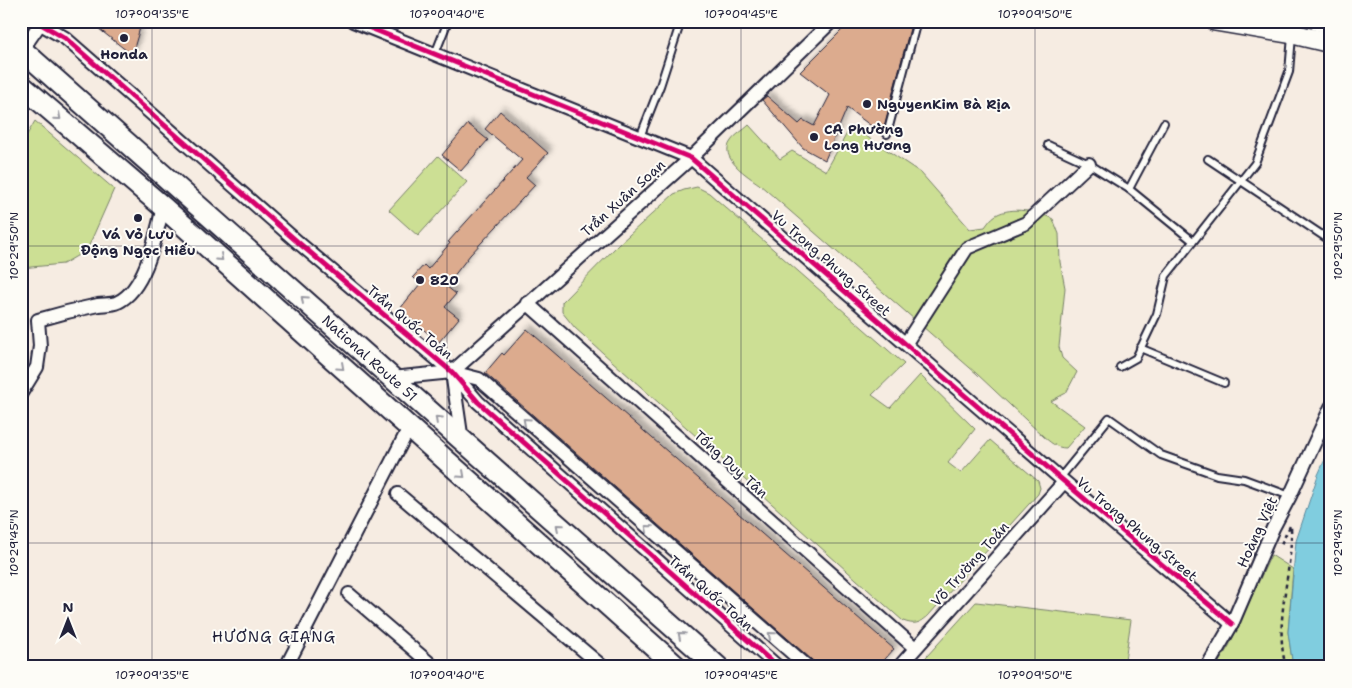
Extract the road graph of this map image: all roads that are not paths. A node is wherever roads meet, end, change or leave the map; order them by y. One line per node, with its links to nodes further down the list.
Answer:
1 (353, 21): 13 (street, Vu Trong Phung Street)
2 (448, 21): 13 (lane)
3 (681, 21): 17 (lane)
4 (832, 21): 19 (street, Trần Xuân Soạn)
5 (917, 21): 16 (lane)
6 (1214, 21): 10 (main road)
7 (1318, 21): 9 (main road)
8 (42, 23): 12 (street); 31 (street, Trần Quốc Toản)
9 (1331, 24)
10 (1292, 34): 11 (main road); 22 (lane)
11 (1331, 43)
12 (21, 49): 32 (highway, National Route 51, one-way to 12)
13 (435, 54): 17 (street, Vu Trong Phung Street)
14 (21, 85): 24 (highway, National Route 51, one-way to 24)
15 (1164, 123): 23 (lane)
16 (887, 134)
17 (640, 137): 19 (street, Vu Trong Phung Street)
18 (1048, 145): 21 (lane)
19 (691, 158): 27 (street, Trần Xuân Soạn); 28 (street, Vu Trong Phung Street)
20 (1208, 159): 22 (lane)
21 (1089, 164): 23 (lane); 28 (street)
22 (1241, 181): 25 (lane); 26 (lane)
23 (1129, 189): 25 (lane)
24 (163, 207): 34 (street); 36 (highway, National Route 51, one-way to 36)
25 (1193, 240): 29 (lane)
26 (1331, 242)
27 (527, 303): 31 (street, Trần Xuân Soạn); 47 (street, Tống Duy Tân)
28 (906, 343): 39 (street, Vu Trong Phung Street)
29 (1140, 348): 30 (lane); 33 (lane)
30 (1120, 367)
31 (452, 372): 32 (street); 37 (street); 38 (street, Trần Quốc Toản, one-way to 31); 40 (street, Trần Quốc Toản)
32 (392, 378): 37 (highway, National Route 51, one-way to 32)
33 (1224, 383)
34 (21, 393)
35 (1331, 407): 42 (street, Hoàng Việt)
36 (409, 428): 48 (street); 51 (highway, National Route 51, one-way to 51)
37 (462, 442): 52 (highway, National Route 51, one-way to 37)
38 (592, 479): 40 (street); 44 (street, Trần Quốc Toản, one-way to 38)
39 (1062, 480): 42 (lane); 46 (street, Vu Trong Phung Street); 47 (street, Võ Trường Toản)
40 (580, 493): 45 (street, Trần Quốc Toản)
41 (398, 494): 50 (street)
42 (1290, 496): 46 (street, Hoàng Việt)
43 (349, 594): 49 (street)
44 (730, 599): 45 (street); 54 (street, Trần Quốc Toản, one-way to 44)
45 (718, 614): 53 (street, Trần Quốc Toản)
46 (1232, 624): 56 (street, Hoàng Việt)
47 (915, 648): 55 (street, Võ Trường Toản)
48 (286, 667)
49 (434, 667)
50 (603, 667)
51 (677, 667)
52 (718, 667)
53 (778, 667)
54 (808, 667)
55 (899, 667)
56 (1207, 667)

